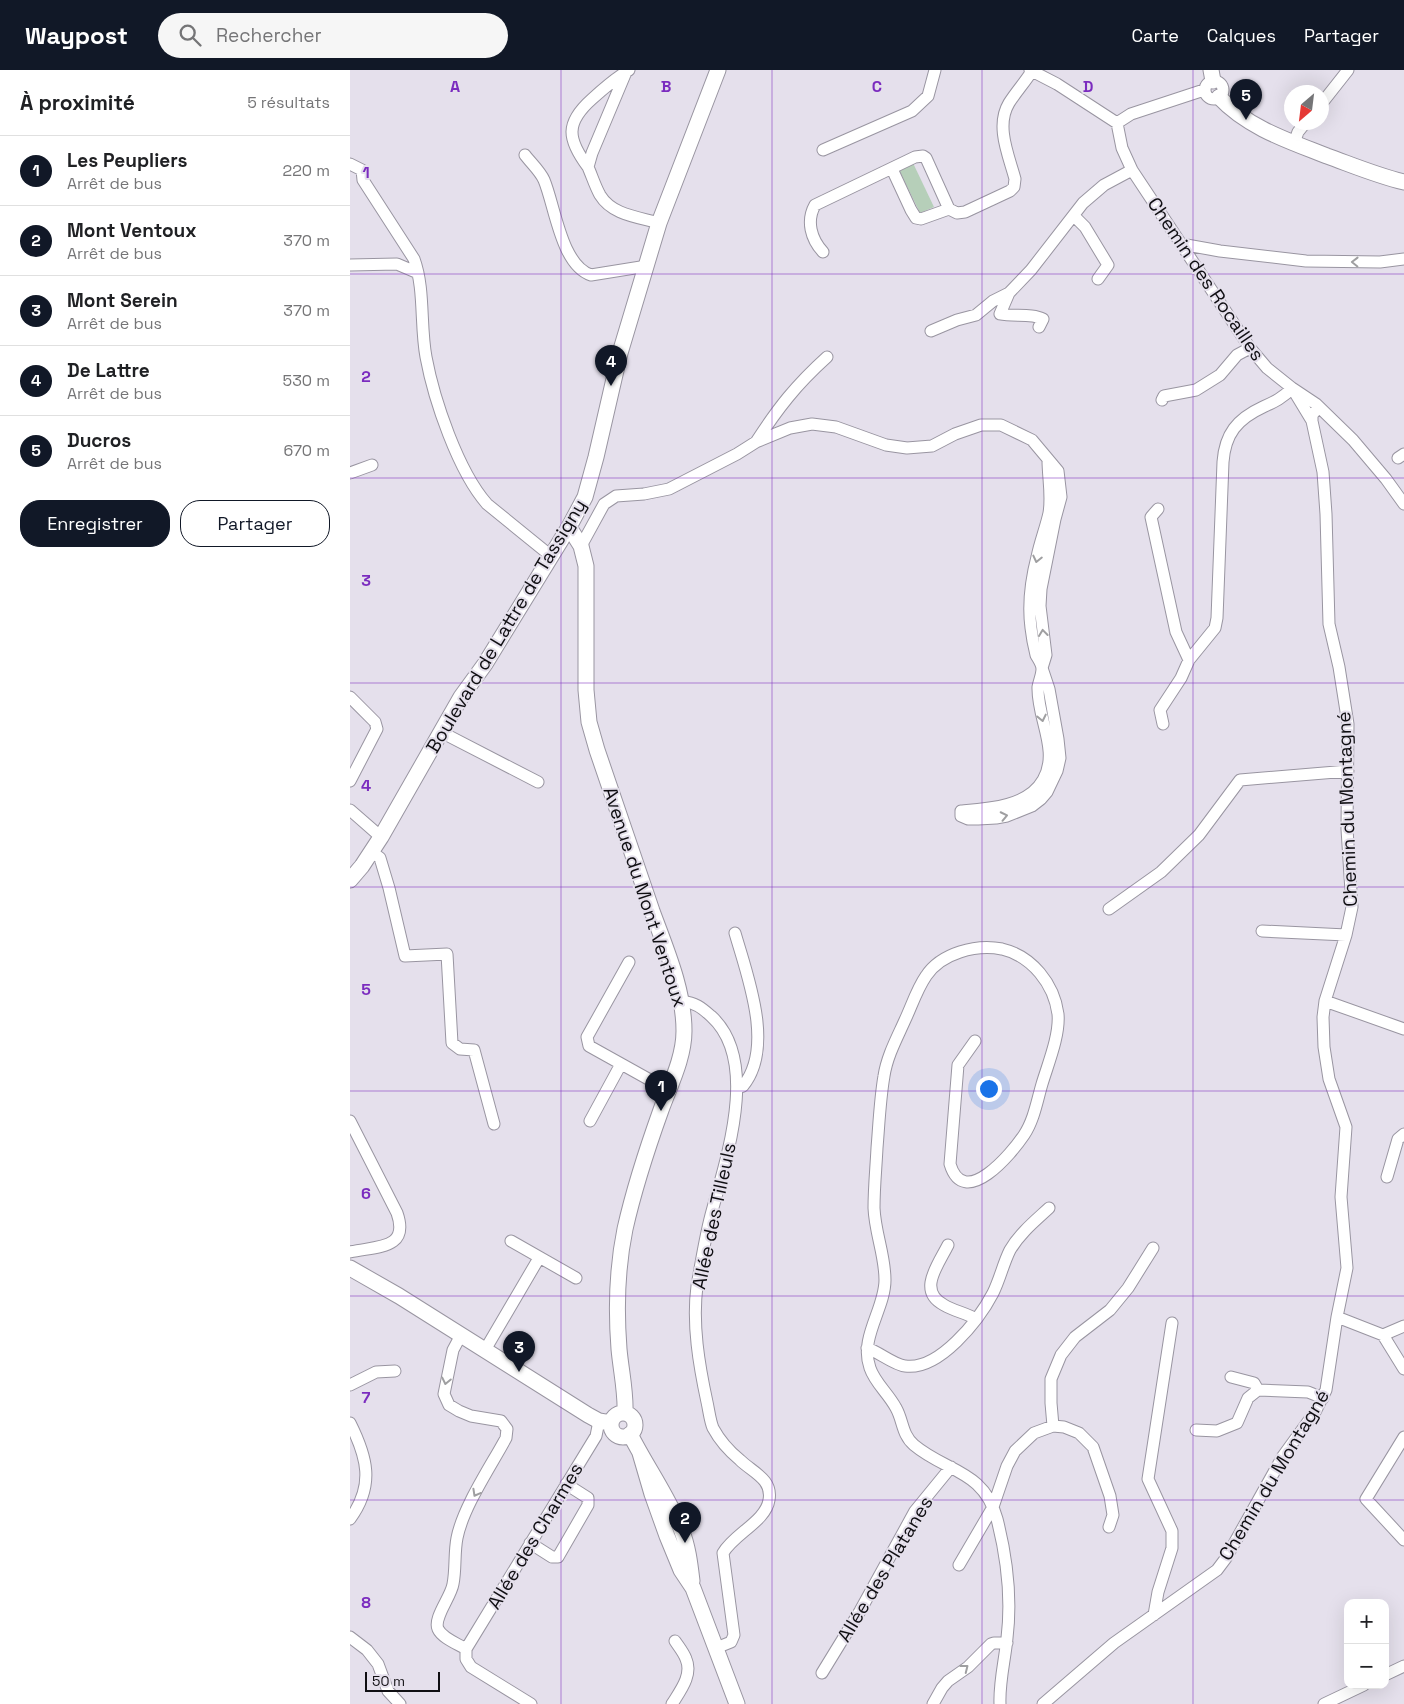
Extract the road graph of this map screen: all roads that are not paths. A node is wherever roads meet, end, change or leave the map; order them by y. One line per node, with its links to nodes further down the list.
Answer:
1 (718, 70): 21 (street, Boulevard de Lattre de Tassigny)
2 (935, 70): 12 (street)
3 (1031, 70): 9 (street); 19 (street)
4 (1348, 70): 7 (street)
5 (627, 71): 15 (street); 15 (street)
6 (1210, 80): 8 (street); 9 (street)
7 (1329, 94)
8 (1219, 97): 11 (street)
9 (1118, 123): 17 (street, Chemin des Rocailles)
10 (1300, 130): 11 (street)
11 (1294, 143): 18 (street)
12 (823, 150)
13 (525, 155): 26 (street)
14 (350, 164): 27 (street)
15 (588, 166): 21 (street)
16 (892, 169): 19 (street); 19 (street); 23 (street)
17 (1132, 170): 20 (street); 22 (street, Chemin des Rocailles)
18 (1404, 182)
19 (949, 209)
20 (1074, 216): 28 (street); 29 (street)
21 (659, 223): 26 (street, Boulevard de Lattre de Tassigny)
22 (1181, 244): 24 (street, one-way to 22); 32 (street, Chemin des Rocailles)
23 (823, 252)
24 (1404, 259)
25 (350, 265): 27 (street)
26 (646, 266): 43 (street, Boulevard de Lattre de Tassigny)
27 (418, 274): 45 (street)
28 (1098, 279)
29 (1010, 293): 30 (street); 31 (street)
30 (1039, 327)
31 (931, 331)
32 (1250, 348): 34 (street, Chemin des Rocailles); 35 (street)
33 (827, 357): 38 (street, Boulevard de Lattre de Tassigny)
34 (1292, 388): 36 (street, Chemin des Rocailles); 37 (street, Chemin du Montagné); 46 (street)
35 (1162, 400)
36 (1319, 407): 37 (street); 41 (street, Chemin des Rocailles)
37 (1312, 422): 51 (street, Chemin du Montagné)
38 (756, 442): 44 (street, Boulevard de Lattre de Tassigny); 47 (street, Boulevard de Lattre de Tassigny)
39 (372, 465): 40 (street)
40 (350, 473)
41 (1404, 504)
42 (1158, 509): 46 (street)
43 (569, 527): 44 (street, Avenue du Mont Ventoux); 45 (street, Boulevard de Lattre de Tassigny)
44 (581, 546): 64 (street, Avenue du Mont Ventoux)
45 (551, 556): 50 (street, Boulevard de Lattre de Tassigny)
46 (1189, 660): 49 (street)
47 (1042, 668): 47 (street, one-way to 47)
48 (350, 696): 52 (street)
49 (1163, 724)
50 (441, 732): 53 (street); 55 (street, Boulevard de Lattre de Tassigny)
51 (1348, 771): 58 (street); 61 (street, Chemin du Montagné)
52 (350, 780)
53 (538, 782)
54 (350, 810): 55 (street)
55 (381, 837): 56 (street, Boulevard de Lattre de Tassigny)
56 (372, 852): 57 (street, Boulevard de Lattre de Tassigny); 72 (street)
57 (350, 880)
58 (1110, 909)
59 (1262, 931): 61 (street)
60 (735, 933): 68 (street)
61 (1346, 936): 63 (street, Chemin du Montagné)
62 (629, 962): 67 (street)
63 (1326, 1001): 65 (street); 83 (street, Chemin du Montagné)
64 (682, 1002): 68 (street, Allée des Tilleuls); 69 (street, Avenue du Mont Ventoux)
65 (1404, 1029)
66 (974, 1041): 89 (street)
67 (622, 1064): 69 (street); 71 (street)
68 (737, 1088): 116 (street, Allée des Tilleuls)
69 (668, 1089): 97 (street, Avenue du Mont Ventoux)
70 (350, 1121): 79 (street)
71 (590, 1121)
72 (494, 1124)
73 (1404, 1134): 74 (street)
74 (1387, 1177)
75 (1049, 1208): 84 (street)
76 (511, 1241): 80 (street)
77 (948, 1245): 84 (street)
78 (1153, 1248): 100 (street)
79 (350, 1252)
80 (539, 1258): 82 (street); 90 (street)
81 (350, 1268): 87 (street)
82 (576, 1278)
83 (1337, 1317): 88 (street); 96 (street, Chemin du Montagné)
84 (976, 1319): 89 (street)
85 (1172, 1323): 112 (street)
86 (1404, 1326): 88 (street)
87 (461, 1335): 90 (street); 117 (street, one-way to 117)
88 (1383, 1335): 91 (street)
89 (867, 1348): 104 (street)
90 (484, 1350): 98 (street)
91 (1404, 1369)
92 (395, 1370): 94 (street)
93 (1231, 1377): 95 (street)
94 (350, 1385)
95 (1258, 1390): 96 (street); 101 (street)
96 (1323, 1398): 112 (street, Chemin du Montagné)
97 (625, 1413): 98 (street); 102 (street)
98 (605, 1422): 102 (street); 105 (street, Allée des Charmes)
99 (350, 1423): 107 (street)
100 (1053, 1426): 106 (street); 108 (street)
101 (1196, 1430)
102 (630, 1434): 116 (street)
103 (1404, 1437): 109 (street)
104 (951, 1467): 106 (street); 120 (street, Allée des Platanes)
105 (566, 1484): 110 (street, Allée des Charmes); 110 (street)
106 (993, 1507): 111 (street); 115 (street)
107 (350, 1519)
108 (1109, 1527)
109 (1404, 1540)
110 (530, 1543): 117 (street, Allée des Charmes)
111 (958, 1566)
112 (1154, 1615): 128 (street, Chemin du Montagné)
113 (350, 1637): 122 (street)
114 (675, 1641): 124 (street)
115 (1007, 1643): 126 (street, one-way to 115); 127 (street)
116 (716, 1648): 125 (street)
117 (466, 1649): 123 (street)
118 (1404, 1666): 119 (street)
119 (1389, 1673)
120 (822, 1674)
121 (1356, 1689): 129 (street)
122 (400, 1704)
123 (531, 1704)
124 (672, 1704)
125 (737, 1704)
126 (933, 1704)
127 (1000, 1704)
128 (1043, 1704)
129 (1324, 1704)

